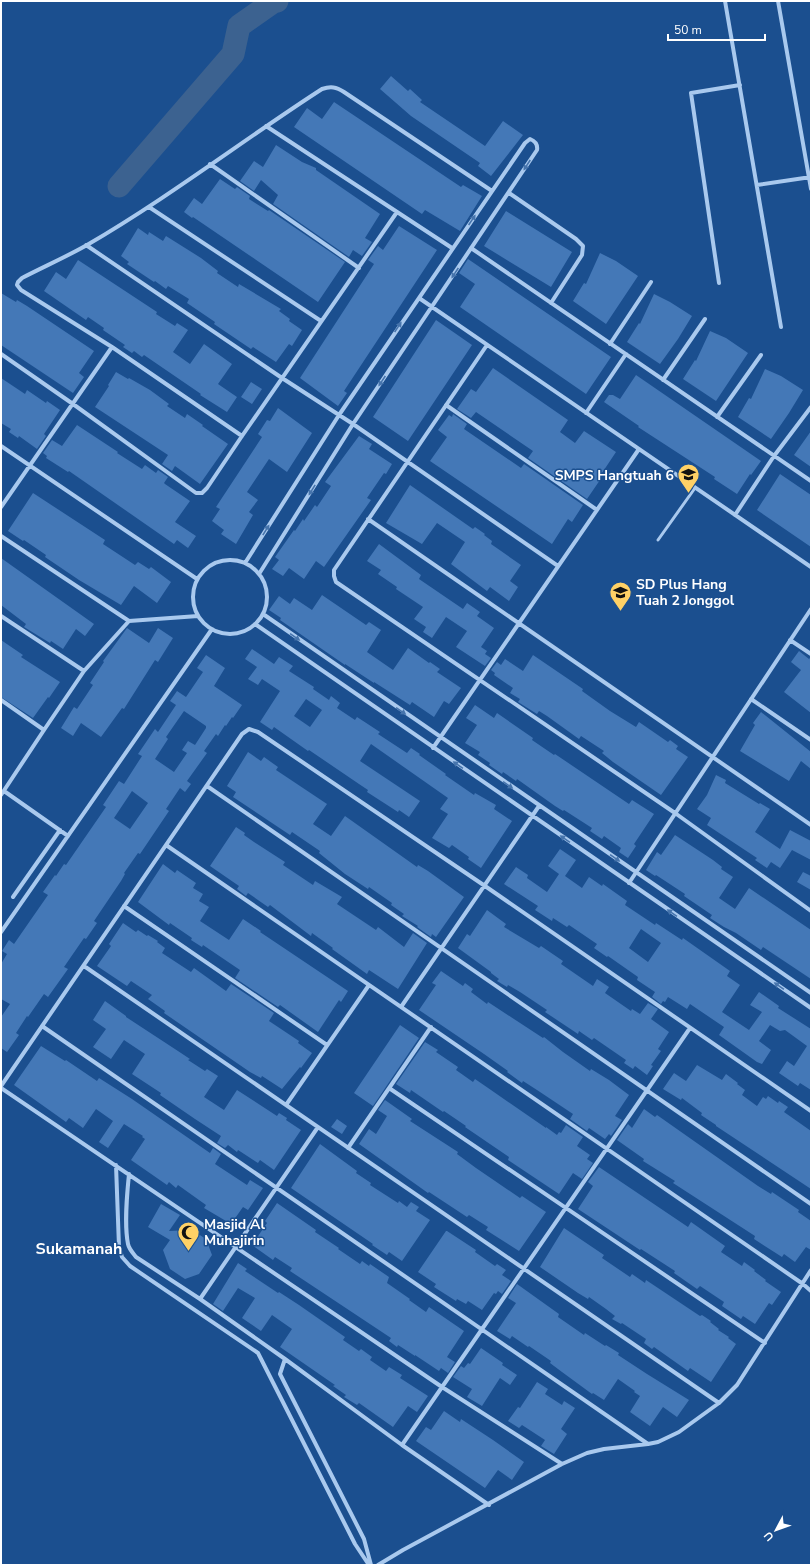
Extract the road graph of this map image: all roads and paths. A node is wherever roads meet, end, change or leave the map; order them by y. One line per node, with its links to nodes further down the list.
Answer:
1 (725, 1): 3 (street)
2 (778, 1): 6 (street)
3 (740, 85): 7 (street); 18 (street)
4 (266, 126): 5 (street); 9 (street); 12 (street)
5 (210, 164): 11 (street); 16 (street)
6 (810, 177): 7 (street); 8 (street)
7 (757, 185): 24 (street)
8 (811, 189)
9 (492, 191): 10 (street, one-way to 10); 14 (street, one-way to 9)
10 (510, 193): 15 (street); 20 (street)
11 (149, 207): 13 (street); 23 (street)
12 (398, 212): 14 (street); 16 (street)
13 (86, 245): 27 (street); 31 (street)
14 (452, 248): 19 (street)
15 (472, 248): 20 (street); 21 (street, one-way to 21)
16 (359, 268): 23 (street)
17 (651, 282): 25 (street)
18 (719, 283)
19 (419, 298): 21 (street); 37 (street, one-way to 19)
20 (551, 303): 25 (street)
21 (432, 307): 26 (street); 39 (street, one-way to 39)
22 (705, 319): 32 (street)
23 (321, 322): 31 (street)
24 (781, 327)
25 (610, 344): 29 (street)
26 (487, 345): 34 (street); 36 (street)
27 (112, 347): 33 (street); 40 (street)
28 (1, 354): 33 (street)
29 (626, 354): 32 (street); 36 (street)
30 (761, 355): 38 (street)
31 (282, 378): 37 (street); 40 (street)
32 (663, 380): 38 (street)
33 (73, 404): 40 (street); 45 (street)
34 (446, 405): 44 (street); 49 (street)
35 (811, 408): 43 (street)
36 (586, 413): 42 (street)
37 (339, 415): 39 (street); 54 (street, one-way to 37)
38 (717, 417): 43 (street)
39 (353, 424): 44 (street); 57 (street, one-way to 57)
40 (242, 436)
41 (1, 446): 45 (street)
42 (639, 449): 47 (street); 49 (street)
43 (774, 456): 46 (street); 50 (street)
44 (408, 462): 51 (street); 55 (street)
45 (30, 466): 48 (street); 58 (street)
46 (811, 481)
47 (695, 488): 50 (street); 53 (lane)
48 (1, 507)
49 (597, 510): 55 (street)
50 (734, 515): 56 (street)
51 (368, 519): 64 (street); 70 (street)
52 (1, 536): 63 (street)
53 (658, 540)
54 (245, 563): 57 (street); 58 (street)
55 (558, 566): 64 (street)
56 (811, 567)
57 (259, 574): 60 (street)
58 (198, 578): 62 (street)
59 (811, 609): 67 (street)
60 (262, 614): 65 (street); 74 (street, one-way to 74)
61 (1, 616): 69 (street)
62 (198, 616): 63 (street); 66 (street)
63 (129, 621): 69 (street)
64 (519, 623): 70 (street); 77 (street)
65 (255, 624): 66 (street); 76 (street)
66 (212, 629): 85 (street)
67 (790, 640): 68 (street); 71 (street)
68 (811, 654)
69 (84, 671): 73 (street)
70 (479, 680): 74 (street); 81 (street)
71 (751, 699): 75 (street); 77 (street)
72 (1, 700): 73 (street)
73 (44, 730): 79 (street)
74 (440, 738): 76 (street); 80 (street, one-way to 80)
75 (811, 740)
76 (433, 748): 82 (street, one-way to 76)
77 (712, 757): 81 (street); 83 (street)
78 (207, 786): 86 (street); 89 (street); 94 (street)
79 (2, 793): 84 (street)
80 (539, 806): 82 (street); 87 (street, one-way to 87)
81 (675, 813): 87 (street); 92 (street)
82 (532, 816): 88 (street, one-way to 82); 89 (street)
83 (811, 825)
84 (60, 830): 85 (street); 90 (street)
85 (68, 836): 93 (street)
86 (166, 845): 91 (street); 96 (street)
87 (635, 872): 88 (street); 97 (street)
88 (629, 883): 99 (street, one-way to 88)
89 (485, 886): 94 (street); 102 (street)
90 (13, 897)
91 (124, 906): 95 (street); 103 (street)
92 (811, 911)
93 (1, 932)
94 (441, 949): 98 (street); 106 (street)
95 (84, 966): 100 (street); 107 (street)
96 (369, 985): 98 (street); 103 (street)
97 (811, 993)
98 (401, 1007): 101 (street)
99 (811, 1008)
100 (42, 1026): 104 (street); 114 (street)
101 (431, 1027): 105 (street); 111 (street)
102 (690, 1028): 106 (street); 108 (street)
103 (327, 1045): 107 (street)
104 (1, 1087): 112 (street)
105 (389, 1088): 110 (street); 116 (street)
106 (647, 1091): 111 (street); 115 (street)
107 (286, 1105): 109 (street)
108 (811, 1111)
109 (318, 1127): 110 (street); 114 (street)
110 (348, 1148): 118 (street)
111 (607, 1148): 116 (street); 120 (street)
112 (116, 1165): 113 (street); 132 (street)
113 (129, 1174): 117 (street); 122 (street)
114 (276, 1188): 117 (street); 123 (street)
115 (811, 1204)
116 (566, 1208): 118 (street); 124 (street)
117 (236, 1247): 122 (street); 126 (street)
118 (524, 1268): 123 (street); 127 (street)
119 (811, 1270): 120 (street)
120 (803, 1284): 121 (street); 124 (street)
121 (811, 1291)
122 (200, 1299): 125 (street)
123 (482, 1329): 126 (street); 128 (street)
124 (765, 1343): 127 (street)
125 (286, 1359): 129 (street); 132 (street)
126 (442, 1387): 129 (street); 130 (street)
127 (719, 1403): 128 (street)
128 (648, 1444): 130 (street)
129 (402, 1445): 131 (street)
130 (562, 1464): 131 (street)
131 (489, 1505): 133 (street)
132 (370, 1565)
133 (378, 1565)

